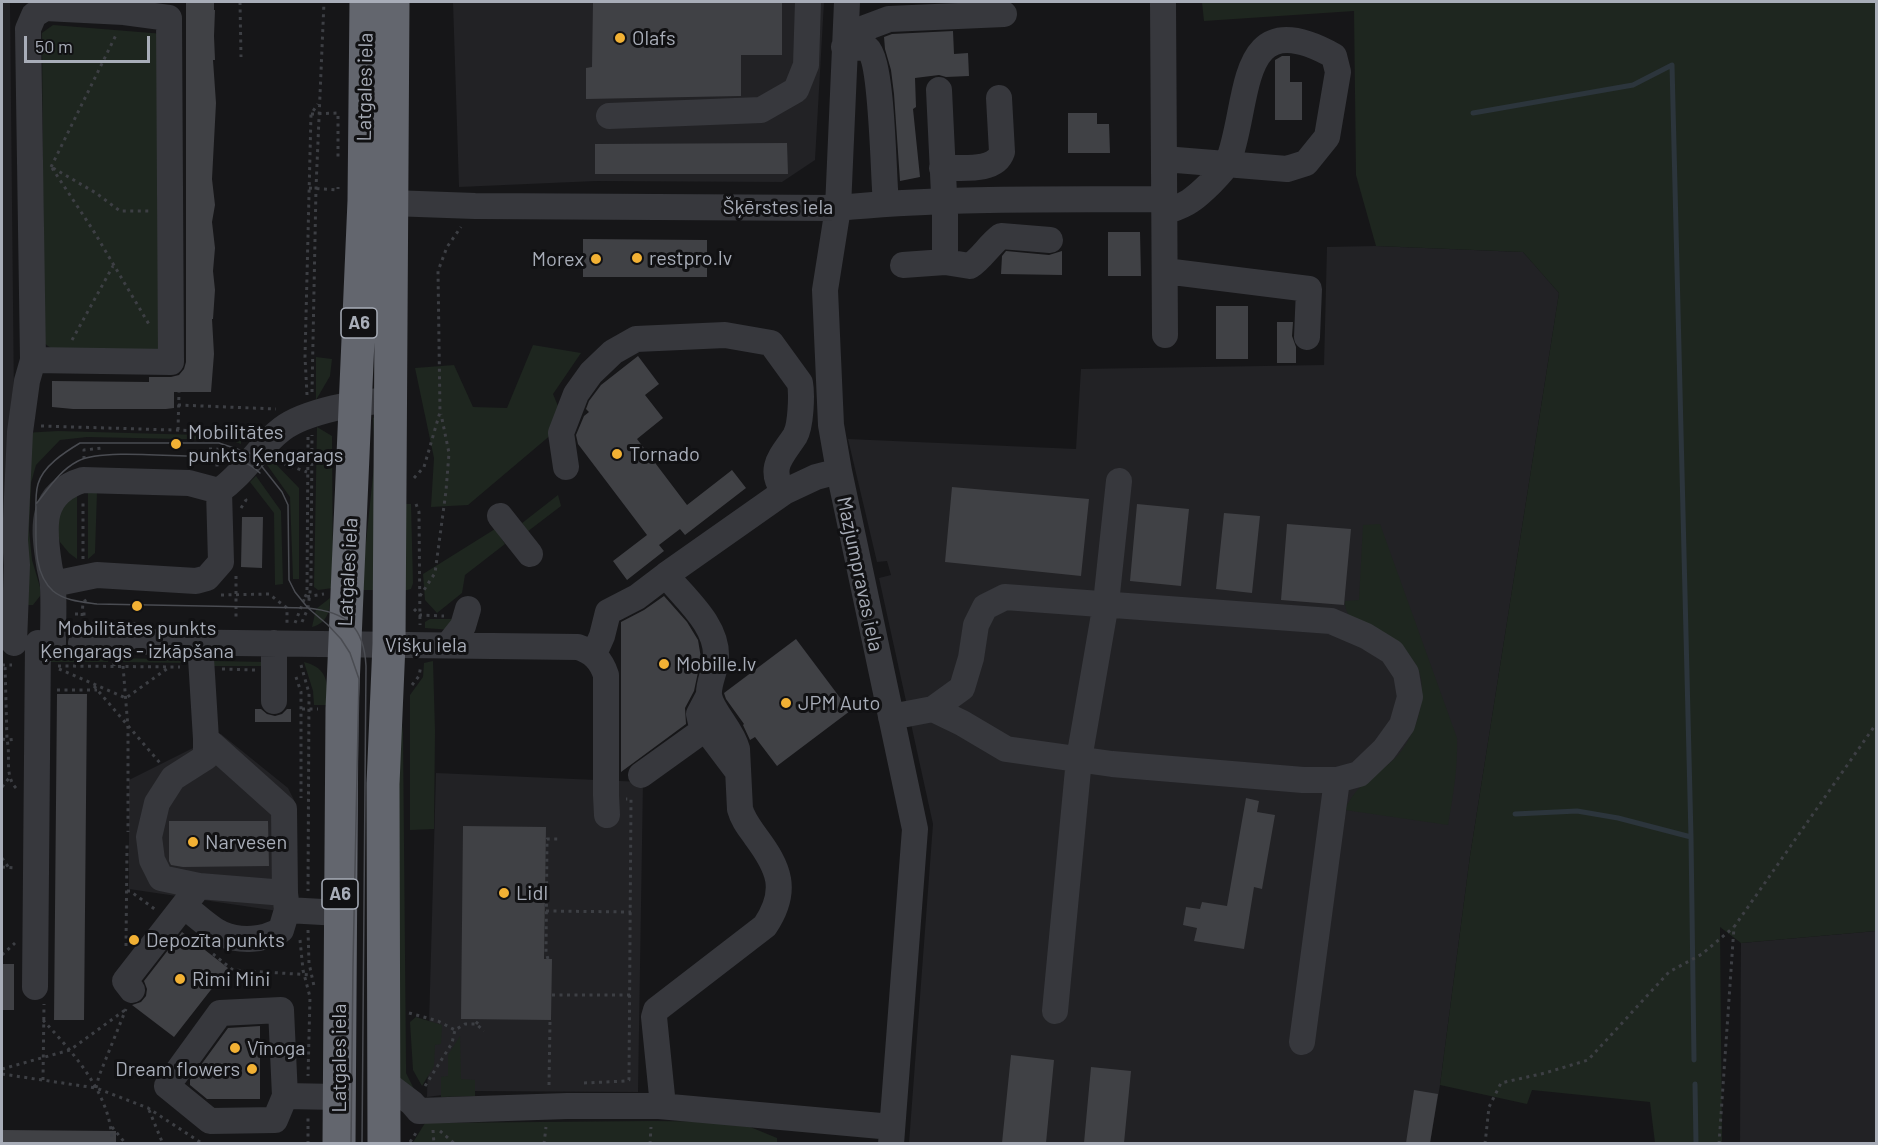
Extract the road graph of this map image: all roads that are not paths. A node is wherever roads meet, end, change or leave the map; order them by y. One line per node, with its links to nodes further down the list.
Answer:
1 (366, 2): 30 (highway, Latgales iela / A6)
2 (393, 2): 18 (highway, Latgales iela / A6)
3 (808, 2): 13 (street)
4 (847, 2): 10 (street, Mazjumpravas iela)
5 (1163, 2): 14 (street)
6 (91, 6): 7 (street); 28 (street)
7 (124, 7): 28 (street)
8 (889, 10): 9 (street); 10 (street)
9 (1004, 14)
10 (847, 48): 19 (street); 21 (street, Mazjumpravas iela)
11 (939, 90): 16 (street)
12 (999, 98): 16 (street)
13 (609, 116)
14 (1164, 159): 15 (street); 20 (street)
15 (1228, 164): 15 (street); 20 (street)
16 (942, 168): 17 (street)
17 (944, 201): 19 (street, Šķērstes iela); 20 (street, Šķērstes iela); 23 (street)
18 (391, 203): 21 (street, Šķērstes iela); 29 (highway, Latgales iela / A6)
19 (886, 203): 21 (street, Šķērstes iela)
20 (1165, 205): 25 (street)
21 (838, 208): 32 (street, Mazjumpravas iela)
22 (1050, 240): 23 (street)
23 (945, 262): 24 (street)
24 (903, 265)
25 (1165, 271): 26 (street); 27 (street)
26 (1165, 335)
27 (1307, 337)
28 (33, 360): 47 (street)
29 (390, 401): 30 (street); 44 (highway, Latgales iela / A6)
30 (356, 405): 34 (street); 45 (highway, Latgales iela / A6)
31 (566, 467): 35 (street)
32 (839, 471): 35 (street); 52 (street, Mazjumpravas iela)
33 (1119, 481): 40 (street)
34 (219, 491): 39 (street); 39 (street)
35 (784, 492): 38 (street)
36 (500, 516): 37 (street)
37 (530, 554)
38 (666, 576): 48 (street); 49 (street)
39 (53, 584): 47 (street)
40 (1106, 603): 51 (street); 55 (street); 58 (street)
41 (468, 609): 46 (street)
42 (281, 633): 43 (street, Višķu iela); 45 (street, Višķu iela); 50 (street)
43 (200, 642): 47 (street, Višķu iela); 54 (street)
44 (389, 644): 45 (street, Višķu iela); 46 (street, Višķu iela); 68 (highway, Latgales iela / A6)
45 (345, 645): 62 (highway, Latgales iela / A6)
46 (448, 645): 48 (street, Višķu iela)
47 (27, 650): 64 (street)
48 (594, 654): 59 (street)
49 (709, 695): 53 (street); 56 (street)
50 (274, 701)
51 (933, 709): 52 (street); 55 (street)
52 (891, 717): 73 (street, Mazjumpravas iela)
53 (705, 729): 56 (street); 57 (street)
54 (206, 739): 60 (street); 61 (street)
55 (1079, 759): 58 (street); 66 (street)
56 (738, 772): 71 (street)
57 (641, 775)
58 (1337, 780): 67 (street)
59 (614, 807)
60 (199, 886): 61 (street); 63 (street)
61 (286, 902): 62 (street); 63 (street)
62 (340, 913): 70 (highway, Latgales iela / A6)
63 (178, 914): 65 (street)
64 (35, 987)
65 (128, 993)
66 (1055, 1011)
67 (1302, 1042)
68 (383, 1082): 72 (street); 75 (highway, Latgales iela / A6)
69 (285, 1096): 69 (street); 70 (street)
70 (339, 1097): 74 (highway, Latgales iela / A6)
71 (659, 1106): 72 (street); 73 (street)
72 (424, 1110): 76 (street)
73 (891, 1135)
74 (339, 1143)
75 (384, 1143)
76 (391, 1143)

